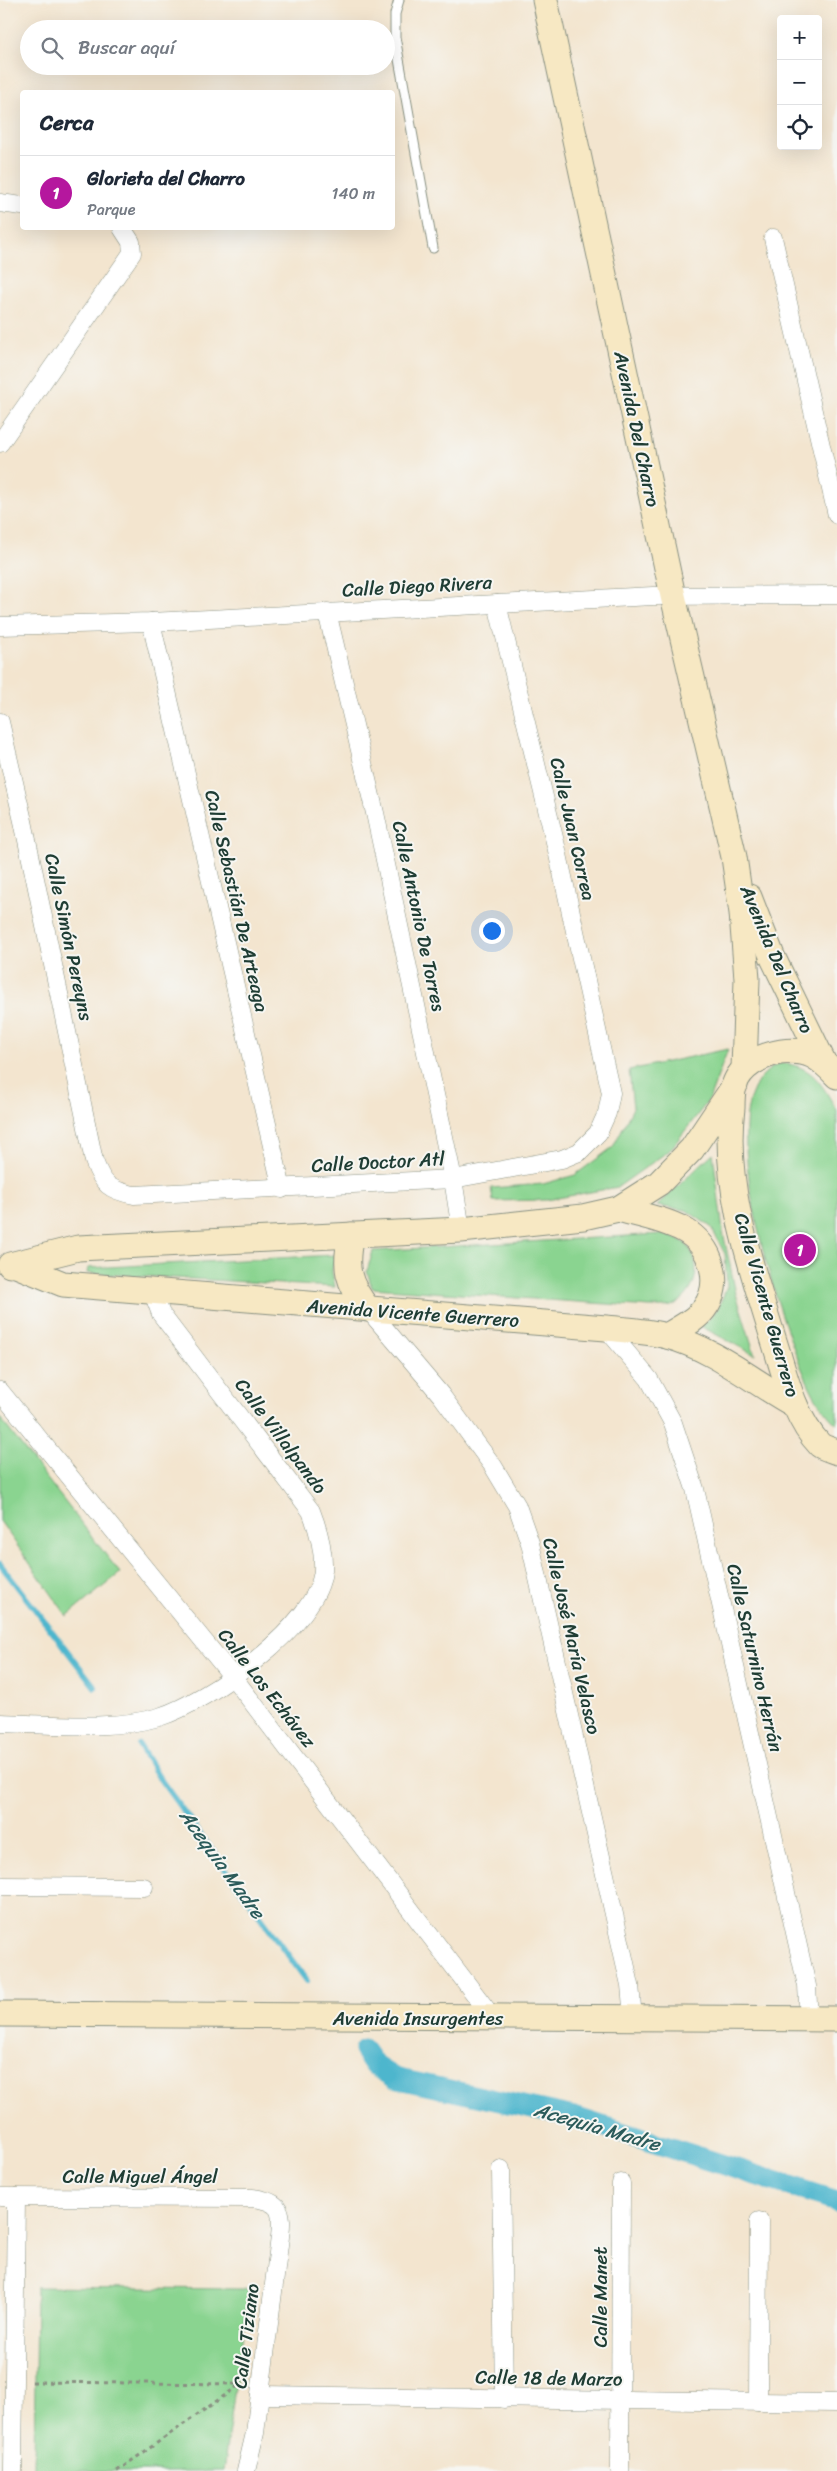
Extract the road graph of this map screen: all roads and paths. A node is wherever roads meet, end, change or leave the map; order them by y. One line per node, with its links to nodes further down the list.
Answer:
1 (399, 0): 7 (lane)
2 (545, 0): 11 (street, Avenida Del Charro)
3 (0, 203): 4 (street)
4 (20, 206)
5 (123, 230): 8 (street)
6 (773, 238): 9 (street)
7 (433, 248)
8 (0, 443)
9 (837, 515)
10 (837, 595): 11 (street, Calle Diego Rivera)
11 (673, 596): 12 (street, Calle Diego Rivera); 17 (street, Avenida Del Charro)
12 (497, 604): 13 (street, Calle Diego Rivera); 18 (street, Calle Juan Correa)
13 (327, 612): 14 (street, Calle Diego Rivera); 22 (street, Calle Antonio De Torres)
14 (151, 622): 15 (street, Calle Diego Rivera); 23 (street, Calle Sebastián De Arteaga)
15 (0, 626)
16 (0, 722): 21 (street, Calle Simón Pereyns)
17 (734, 857): 19 (street, Avenida Del Charro); 20 (street, Avenida Del Charro)
18 (605, 1064): 22 (street, Calle Doctor Atl)
19 (829, 1068): 20 (street)
20 (739, 1077): 24 (street, Avenida Vicente Guerrero); 33 (street, Calle Vicente Guerrero)
21 (94, 1161): 23 (street, Calle Doctor Atl)
22 (453, 1180): 23 (street, Calle Doctor Atl); 25 (street, Calle Antonio De Torres)
23 (282, 1189)
24 (618, 1209): 25 (street, Avenida Vicente Guerrero); 31 (street)
25 (461, 1230): 26 (street, Avenida Vicente Guerrero)
26 (351, 1235): 27 (street, Avenida Vicente Guerrero); 29 (street)
27 (8, 1265): 28 (street, Avenida Vicente Guerrero)
28 (153, 1293): 29 (street, Avenida Vicente Guerrero); 36 (street, Calle Villalpando)
29 (368, 1309): 30 (street, Avenida Vicente Guerrero); 42 (street, Calle José María Velasco)
30 (606, 1328): 31 (street, Avenida Vicente Guerrero); 44 (street, Calle Saturnino Herrán)
31 (667, 1336): 33 (street, Avenida Vicente Guerrero)
32 (0, 1391): 36 (street, Calle Los Echávez)
33 (796, 1405): 34 (street, Calle Vicente Guerrero)
34 (829, 1449): 35 (street)
35 (837, 1468)
36 (233, 1677): 37 (street, Calle Villalpando); 41 (street, Calle Los Echávez)
37 (0, 1722)
38 (0, 1886): 39 (street)
39 (144, 1887)
40 (0, 2014): 41 (street, Avenida Insurgentes)
41 (493, 2018): 42 (street, Avenida Insurgentes)
42 (633, 2018): 44 (street, Avenida Insurgentes)
43 (837, 2019): 44 (street, Avenida Insurgentes)
44 (809, 2020)
45 (501, 2169): 52 (street)
46 (621, 2183): 53 (street, Calle Manet)
47 (8, 2197): 48 (street, Calle Miguel Ángel); 56 (street)
48 (277, 2207): 51 (street, Calle Tiziano)
49 (759, 2221): 54 (street)
50 (32, 2382): 57 (path)
51 (260, 2395): 52 (street, Calle 18 de Marzo); 58 (street, Calle Tiziano)
52 (504, 2399): 53 (street, Calle 18 de Marzo)
53 (622, 2401): 54 (street, Calle 18 de Marzo); 59 (street, Calle Manet)
54 (758, 2402): 55 (street, Calle 18 de Marzo)
55 (837, 2403)
56 (13, 2471)
57 (117, 2471)
58 (246, 2471)
59 (620, 2471)

